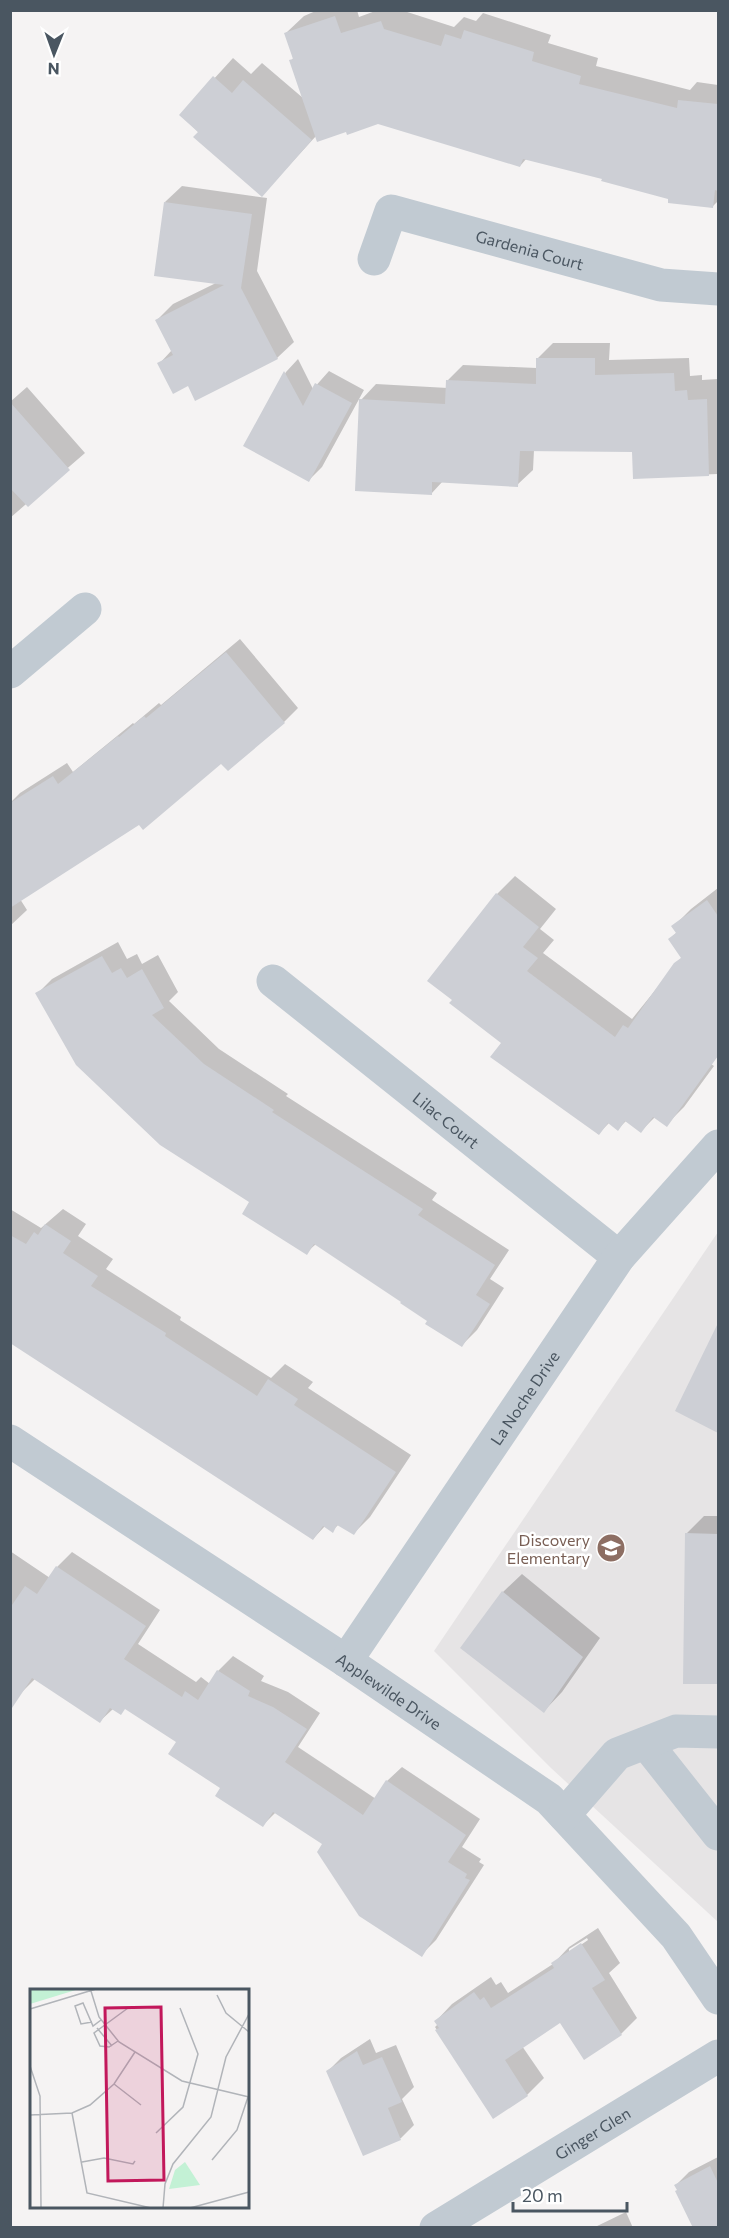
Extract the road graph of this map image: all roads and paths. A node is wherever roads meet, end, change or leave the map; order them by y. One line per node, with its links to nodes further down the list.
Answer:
1 (374, 259): 2 (street, Gardenia Court)
2 (718, 289)
3 (85, 609): 4 (street)
4 (10, 672)
5 (273, 981): 7 (street, Lilac Court)
6 (718, 1146): 7 (street, La Noche Drive)
7 (619, 1257): 9 (street, La Noche Drive)
8 (10, 1441): 9 (street, Applewilde Drive)
9 (346, 1661): 12 (street, Applewilde Drive)
10 (718, 1732): 11 (street)
11 (646, 1743): 12 (street); 13 (street)
12 (564, 1815): 14 (street, Applewilde Drive)
13 (718, 1834)
14 (718, 1998)
15 (718, 2056): 16 (street, Ginger Glen)
16 (436, 2228)

